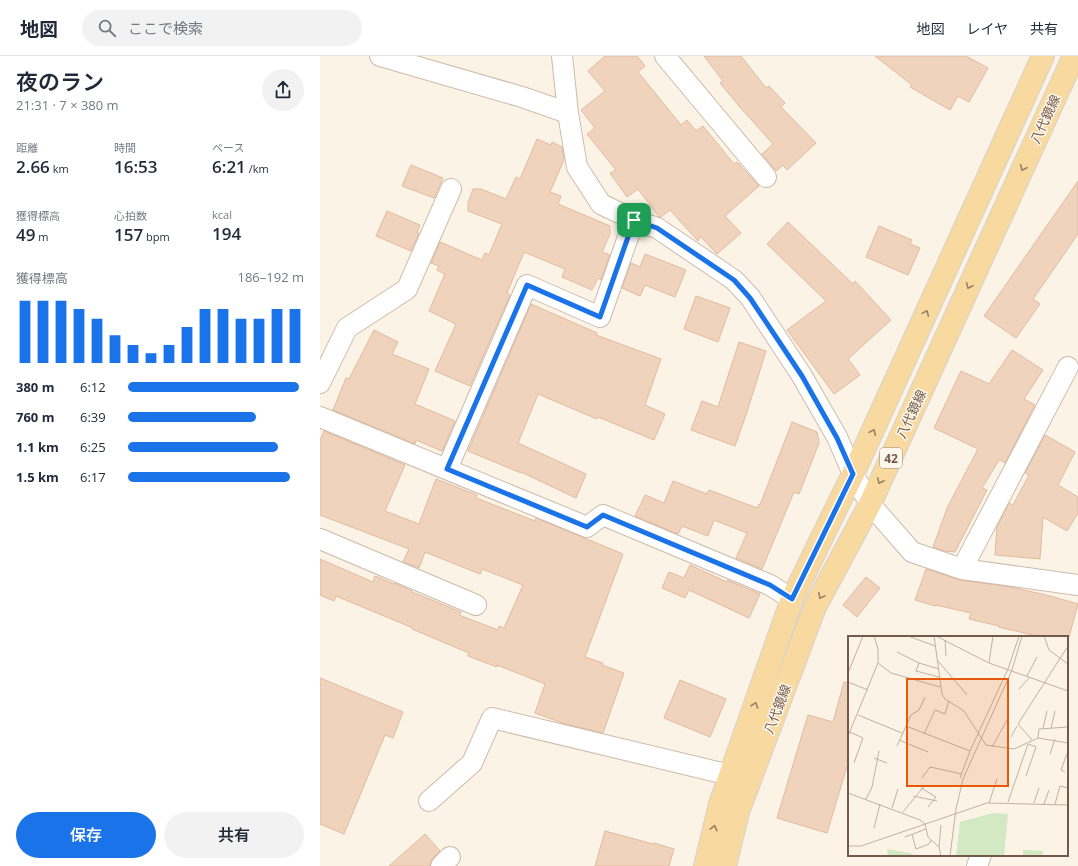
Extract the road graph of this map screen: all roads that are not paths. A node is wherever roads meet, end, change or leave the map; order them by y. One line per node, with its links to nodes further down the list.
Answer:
1 (380, 56): 6 (street)
2 (562, 56): 6 (street)
3 (665, 56): 7 (street)
4 (1043, 56): 14 (main road, 八代鏡線 / 42, one-way to 4)
5 (1074, 56): 15 (main road, 八代鏡線 / 42, one-way to 15)
6 (568, 112): 9 (street)
7 (766, 177)
8 (451, 189): 11 (street)
9 (634, 220): 13 (street); 14 (street)
10 (1068, 367): 17 (street)
11 (320, 383)
12 (320, 417): 13 (street)
13 (447, 469): 19 (street)
14 (853, 474): 15 (street); 19 (main road, 八代鏡線 / 42)
15 (870, 504): 17 (street); 25 (main road, 八代鏡線 / 42, one-way to 25)
16 (320, 539): 20 (street)
17 (962, 569): 18 (street)
18 (1078, 585)
19 (792, 599): 21 (main road, 八代鏡線 / 42, one-way to 19)
20 (476, 605)
21 (730, 775): 22 (street); 24 (main road, 八代鏡線 / 42, one-way to 21)
22 (428, 801)
23 (981, 856): 26 (street)
24 (705, 866)
25 (725, 866)
26 (977, 866)

